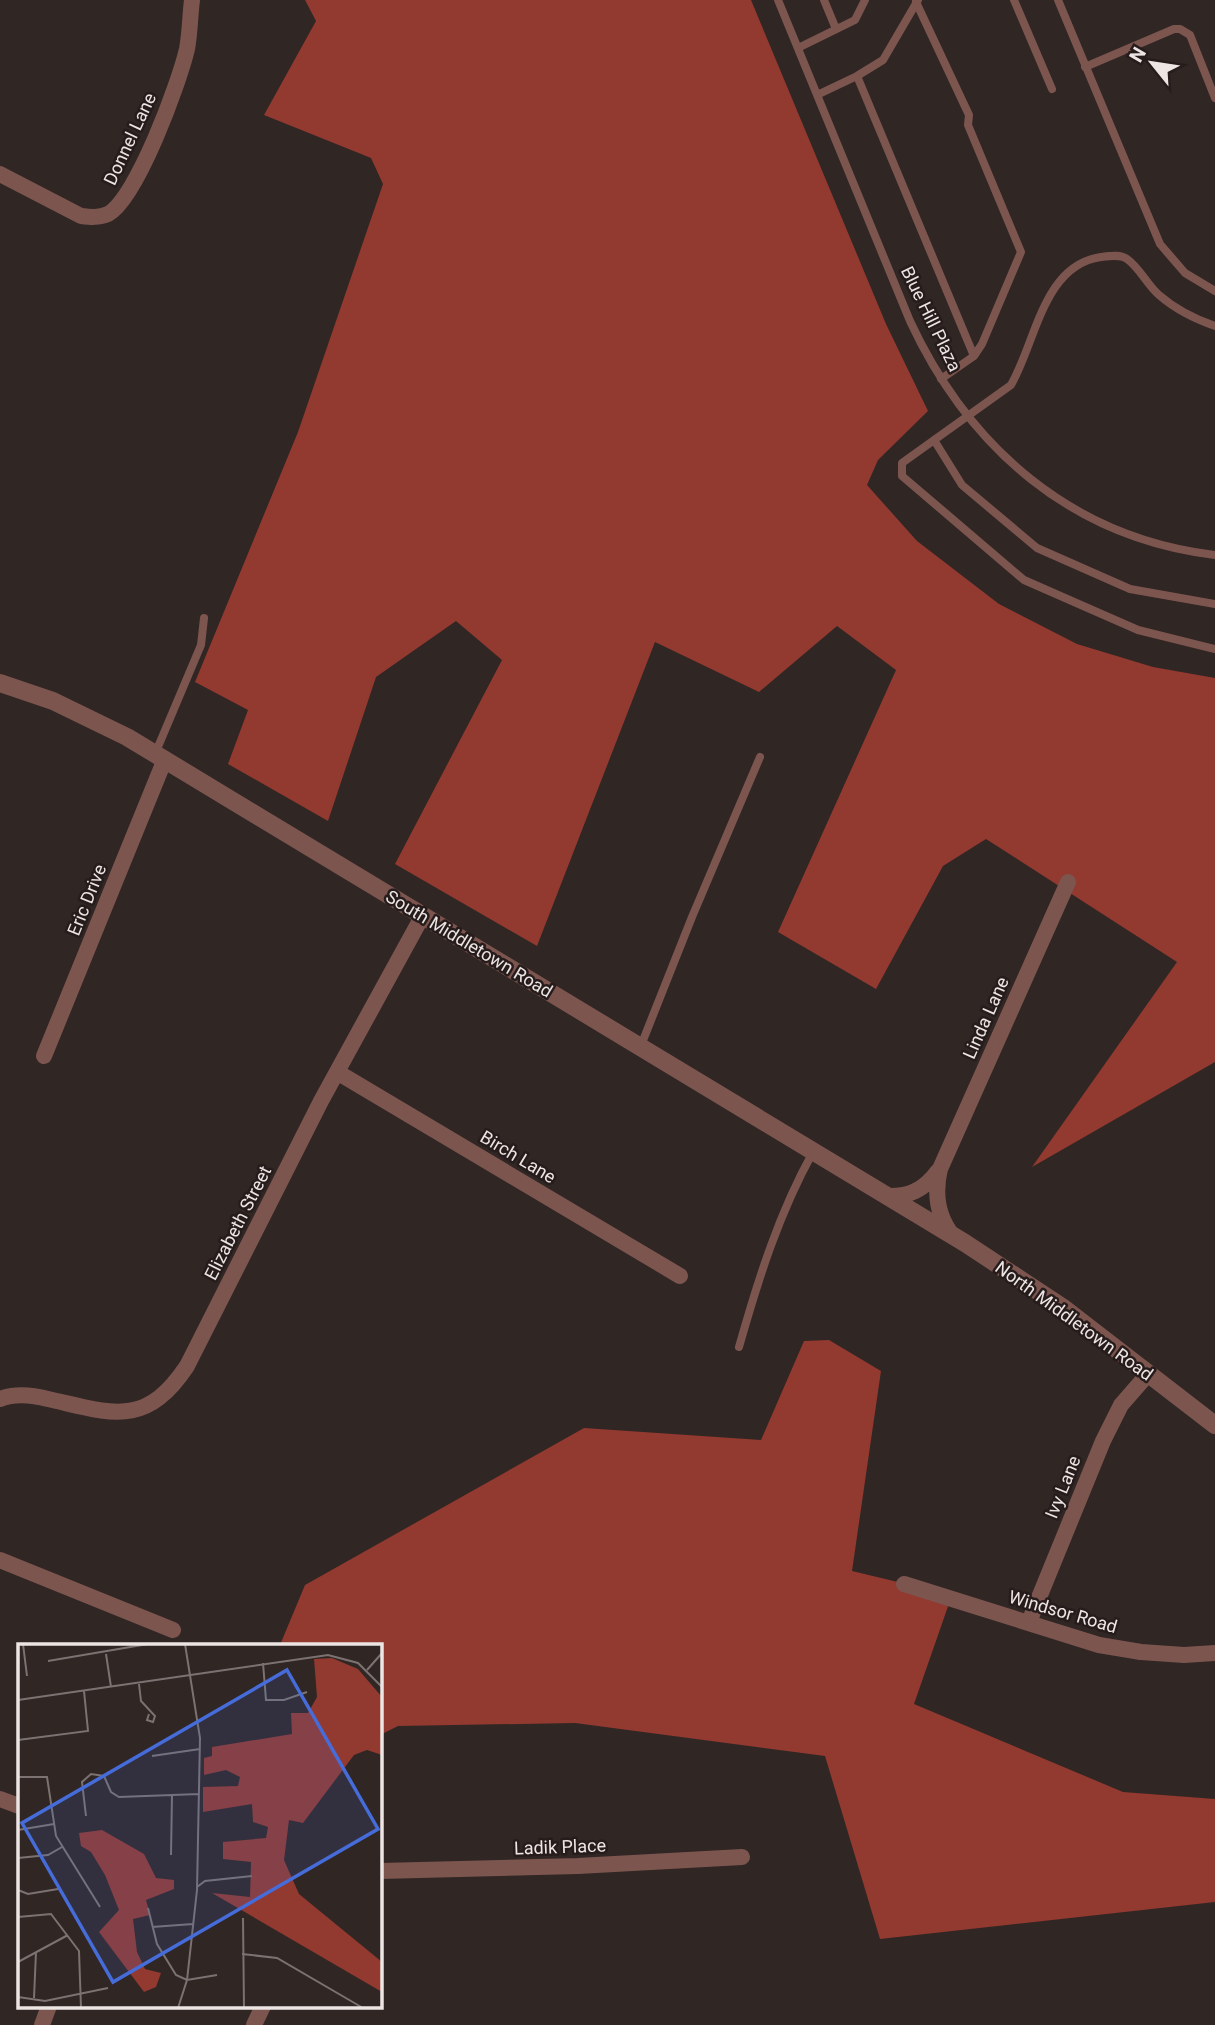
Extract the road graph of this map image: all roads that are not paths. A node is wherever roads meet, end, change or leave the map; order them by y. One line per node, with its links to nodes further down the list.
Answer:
1 (192, 0): 15 (street, Donnel Lane)
2 (778, 0): 9 (lane, Blue Hill Plaza)
3 (824, 0): 8 (lane)
4 (865, 0): 8 (lane)
5 (1014, 0): 12 (lane)
6 (1058, 0): 10 (lane)
7 (917, 1): 11 (lane); 18 (lane)
8 (836, 29): 9 (lane)
9 (798, 48): 13 (lane, Blue Hill Plaza)
10 (1085, 67): 14 (lane); 16 (lane)
11 (857, 76): 13 (lane); 18 (lane)
12 (1052, 89)
13 (817, 95): 19 (lane, Blue Hill Plaza)
14 (1215, 98)
15 (0, 174)
16 (1215, 290)
17 (1215, 326): 20 (lane)
18 (974, 356): 19 (lane)
19 (941, 379): 20 (lane, Blue Hill Plaza)
20 (967, 416): 21 (lane); 22 (lane, Blue Hill Plaza)
21 (934, 440): 23 (lane); 25 (lane)
22 (1215, 555)
23 (1215, 604)
24 (204, 618): 27 (lane)
25 (1215, 649)
26 (0, 683): 27 (street, South Middletown Road)
27 (160, 757): 30 (street, South Middletown Road); 32 (street, Eric Drive)
28 (760, 757): 31 (lane)
29 (1068, 882): 35 (street, Linda Lane)
30 (423, 915): 31 (street, South Middletown Road); 33 (street, Elizabeth Street)
31 (640, 1048): 34 (street, South Middletown Road)
32 (44, 1056)
33 (337, 1072): 39 (street, Birch Lane); 42 (street, Elizabeth Street)
34 (813, 1152): 36 (street, South Middletown Road); 40 (lane)
35 (940, 1169): 36 (street, Linda Lane); 38 (street, Linda Lane)
36 (886, 1196): 37 (street, South Middletown Road)
37 (929, 1222): 38 (street, North Middletown Road)
38 (953, 1236): 41 (street, North Middletown Road)
39 (680, 1276)
40 (739, 1347)
41 (1147, 1374): 43 (street, North Middletown Road); 46 (street, Ivy Lane)
42 (0, 1399)
43 (1215, 1425)
44 (0, 1560): 47 (street)
45 (904, 1584): 46 (street, Windsor Road)
46 (1029, 1622): 48 (street, Windsor Road)
47 (173, 1630)
48 (1215, 1653)
49 (0, 1799): 50 (street)
50 (18, 1806)
51 (741, 1857): 52 (street, Ladik Place)
52 (382, 1871)
53 (48, 2008): 55 (street)
54 (262, 2008): 56 (street)
55 (42, 2025)
56 (254, 2025)

